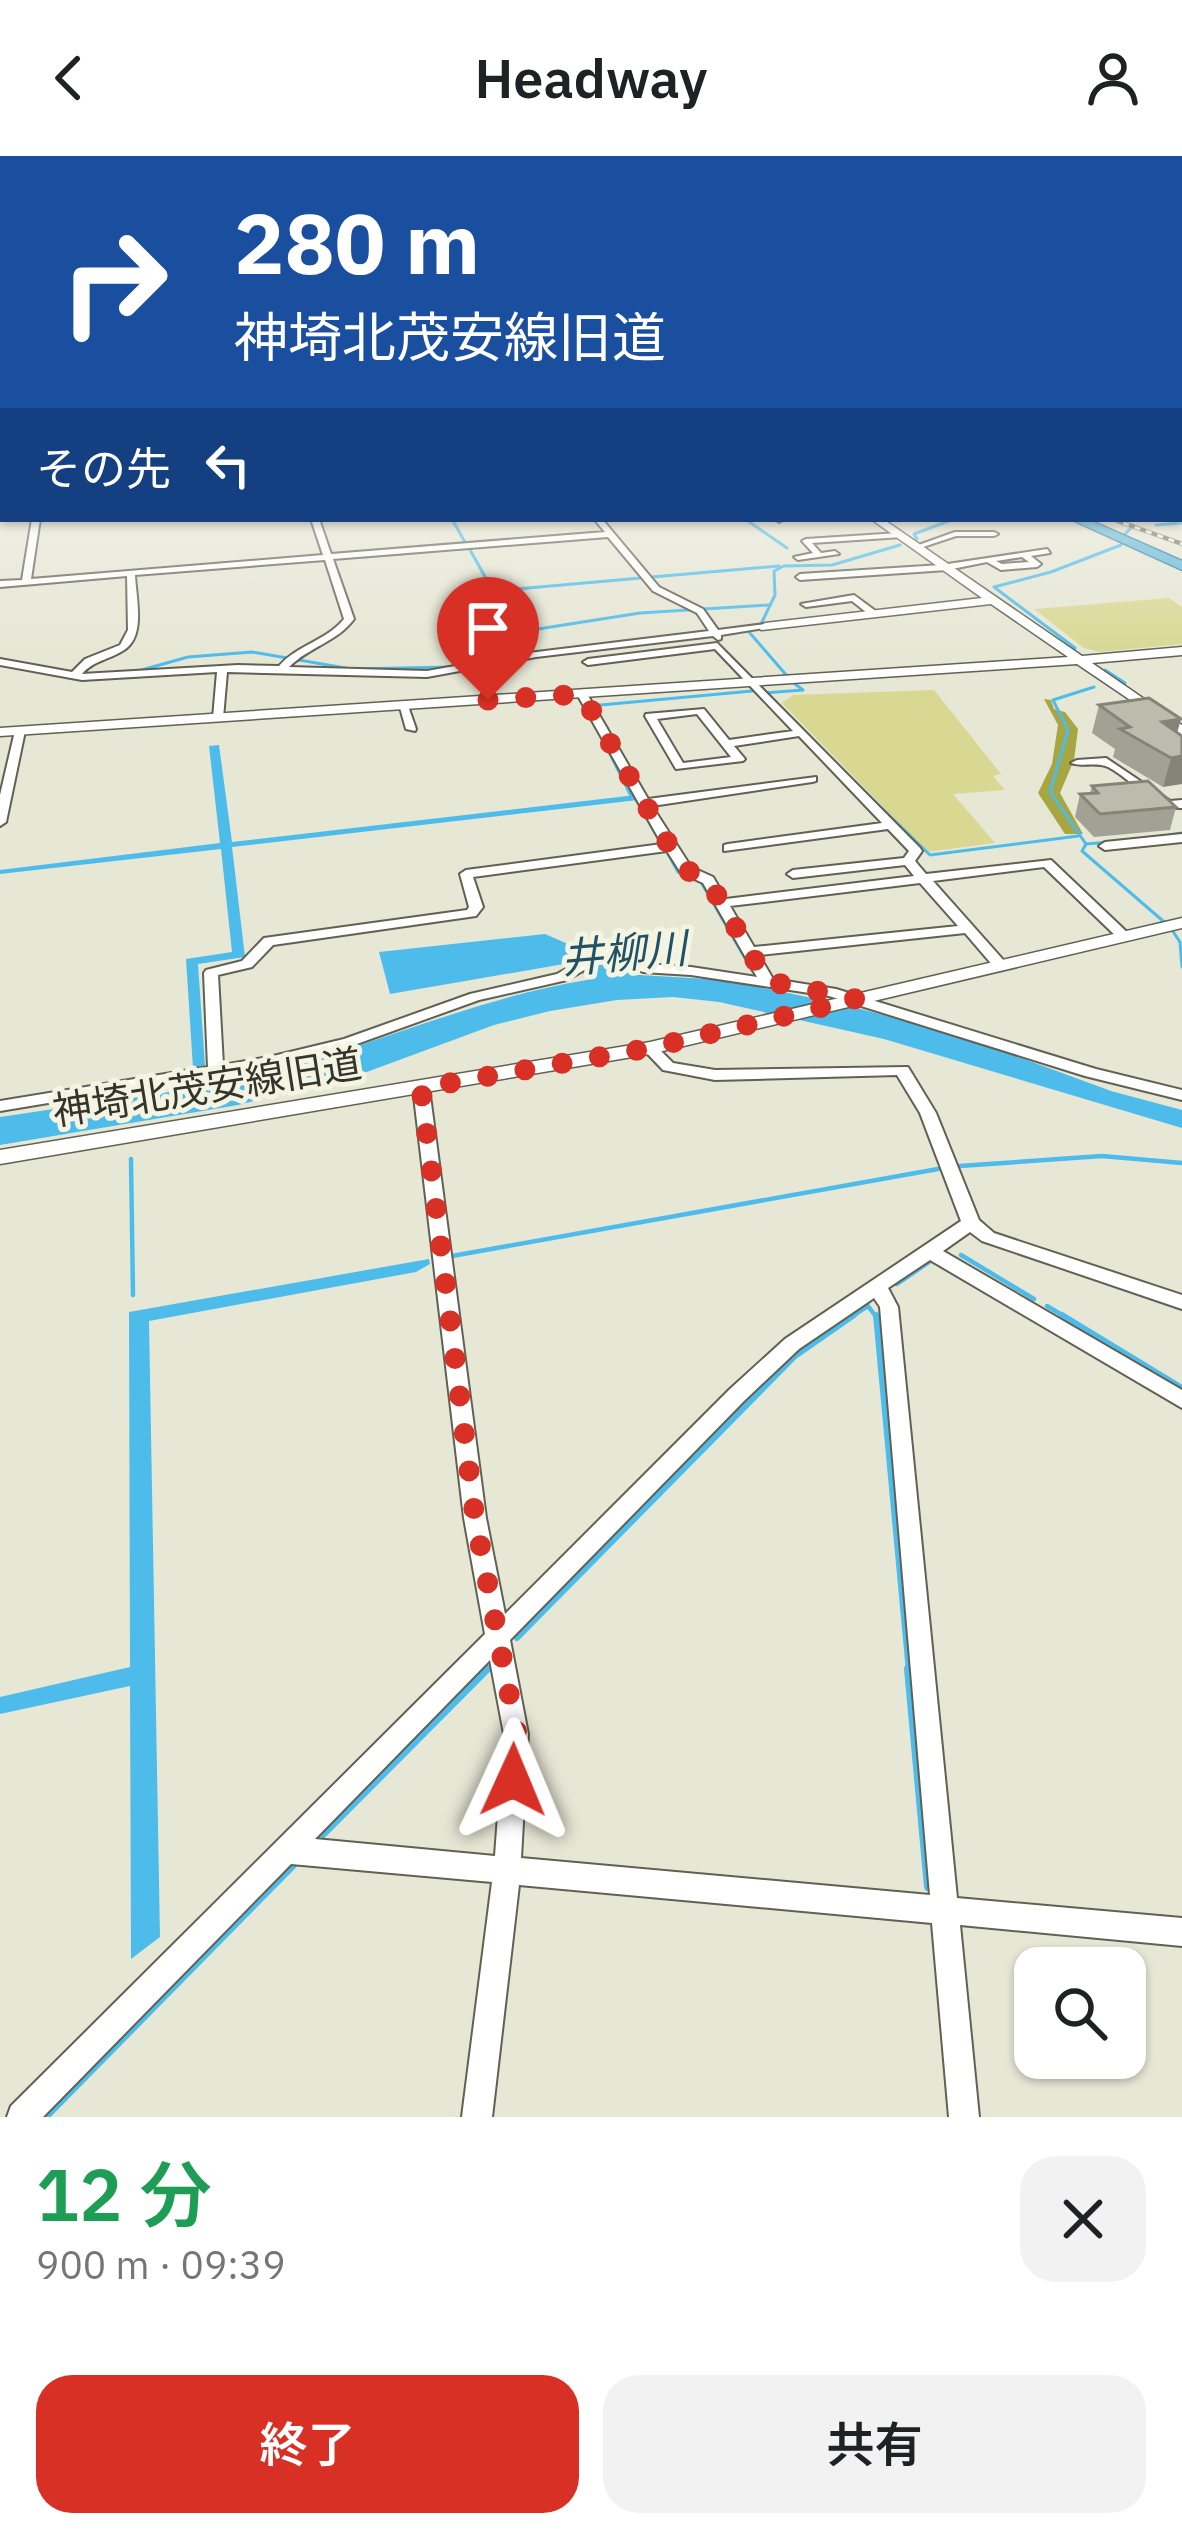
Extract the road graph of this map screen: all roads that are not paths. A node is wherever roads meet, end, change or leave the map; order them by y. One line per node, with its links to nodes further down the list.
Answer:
1 (36, 522): 22 (street)
2 (316, 522): 16 (street)
3 (600, 522): 7 (street)
4 (880, 522): 10 (street)
5 (958, 522): 8 (street)
6 (1083, 522): 20 (highway)
7 (610, 534): 16 (street); 30 (street)
8 (955, 534): 9 (street); 11 (street)
9 (994, 534)
10 (899, 535): 11 (street); 15 (street)
11 (917, 548): 19 (street)
12 (1047, 551): 14 (street)
13 (835, 554): 15 (street)
14 (1021, 554): 18 (street); 18 (street)
15 (819, 555): 17 (street)
16 (328, 557): 21 (street); 34 (street)
17 (798, 557)
18 (990, 561): 19 (street)
19 (945, 566): 24 (street); 25 (street)
20 (1182, 566)
21 (131, 573): 22 (street); 39 (street)
22 (26, 581): 23 (street)
23 (0, 584)
24 (994, 600): 26 (street); 37 (street)
25 (806, 604): 26 (street); 27 (street)
26 (874, 614): 27 (street)
27 (815, 621): 28 (street)
28 (765, 627): 30 (street)
29 (523, 631): 33 (street)
30 (718, 632): 31 (street); 33 (street)
31 (717, 646): 36 (street); 40 (street)
32 (1182, 651): 37 (street)
33 (504, 659): 34 (street)
34 (289, 660): 38 (street)
35 (0, 662): 39 (street)
36 (588, 662)
37 (1077, 662): 40 (street); 46 (street)
38 (222, 669): 39 (street); 43 (street)
39 (77, 675)
40 (752, 683): 41 (street); 48 (street)
41 (587, 702): 42 (street); 52 (street)
42 (403, 706): 43 (street); 44 (street)
43 (218, 718): 45 (street)
44 (411, 729)
45 (20, 731): 47 (street); 54 (street)
46 (1182, 731)
47 (0, 733)
48 (800, 733): 49 (street); 55 (street)
49 (726, 744): 49 (street)
50 (1077, 763): 53 (street)
51 (812, 779): 52 (street)
52 (645, 803): 58 (street)
53 (1182, 804)
54 (0, 822)
55 (890, 825): 59 (street); 60 (street)
56 (1182, 838): 57 (street)
57 (1105, 846)
58 (670, 847): 63 (street); 72 (street)
59 (728, 848)
60 (908, 861): 61 (street); 62 (street)
61 (793, 874)
62 (925, 880): 63 (street); 65 (street); 66 (street)
63 (722, 904): 67 (street)
64 (1173, 925): 66 (street, 神埼北茂安線旧道)
65 (968, 929): 67 (street); 68 (street)
66 (1124, 936): 68 (street, 神埼北茂安線旧道)
67 (751, 952): 69 (street)
68 (1000, 965): 70 (street, 神埼北茂安線旧道)
69 (767, 981): 70 (street); 72 (street)
70 (849, 1001): 71 (street, 神埼北茂安線旧道); 74 (street)
71 (650, 1048): 73 (street, 神埼北茂安線旧道); 77 (street)
72 (216, 1073): 75 (street)
73 (421, 1088): 76 (street, 神埼北茂安線旧道); 82 (street)
74 (1182, 1095)
75 (0, 1106)
76 (0, 1157)
77 (971, 1223): 78 (street); 80 (street)
78 (931, 1252): 79 (street); 81 (street)
79 (877, 1285): 82 (street); 85 (street)
80 (1182, 1302)
81 (1182, 1400)
82 (497, 1636): 83 (street); 84 (street)
83 (286, 1850): 84 (street); 87 (street)
84 (507, 1872): 85 (street); 88 (street)
85 (946, 1911): 86 (street); 89 (street)
86 (1182, 1932)
87 (22, 2117)
88 (477, 2117)
89 (964, 2117)

